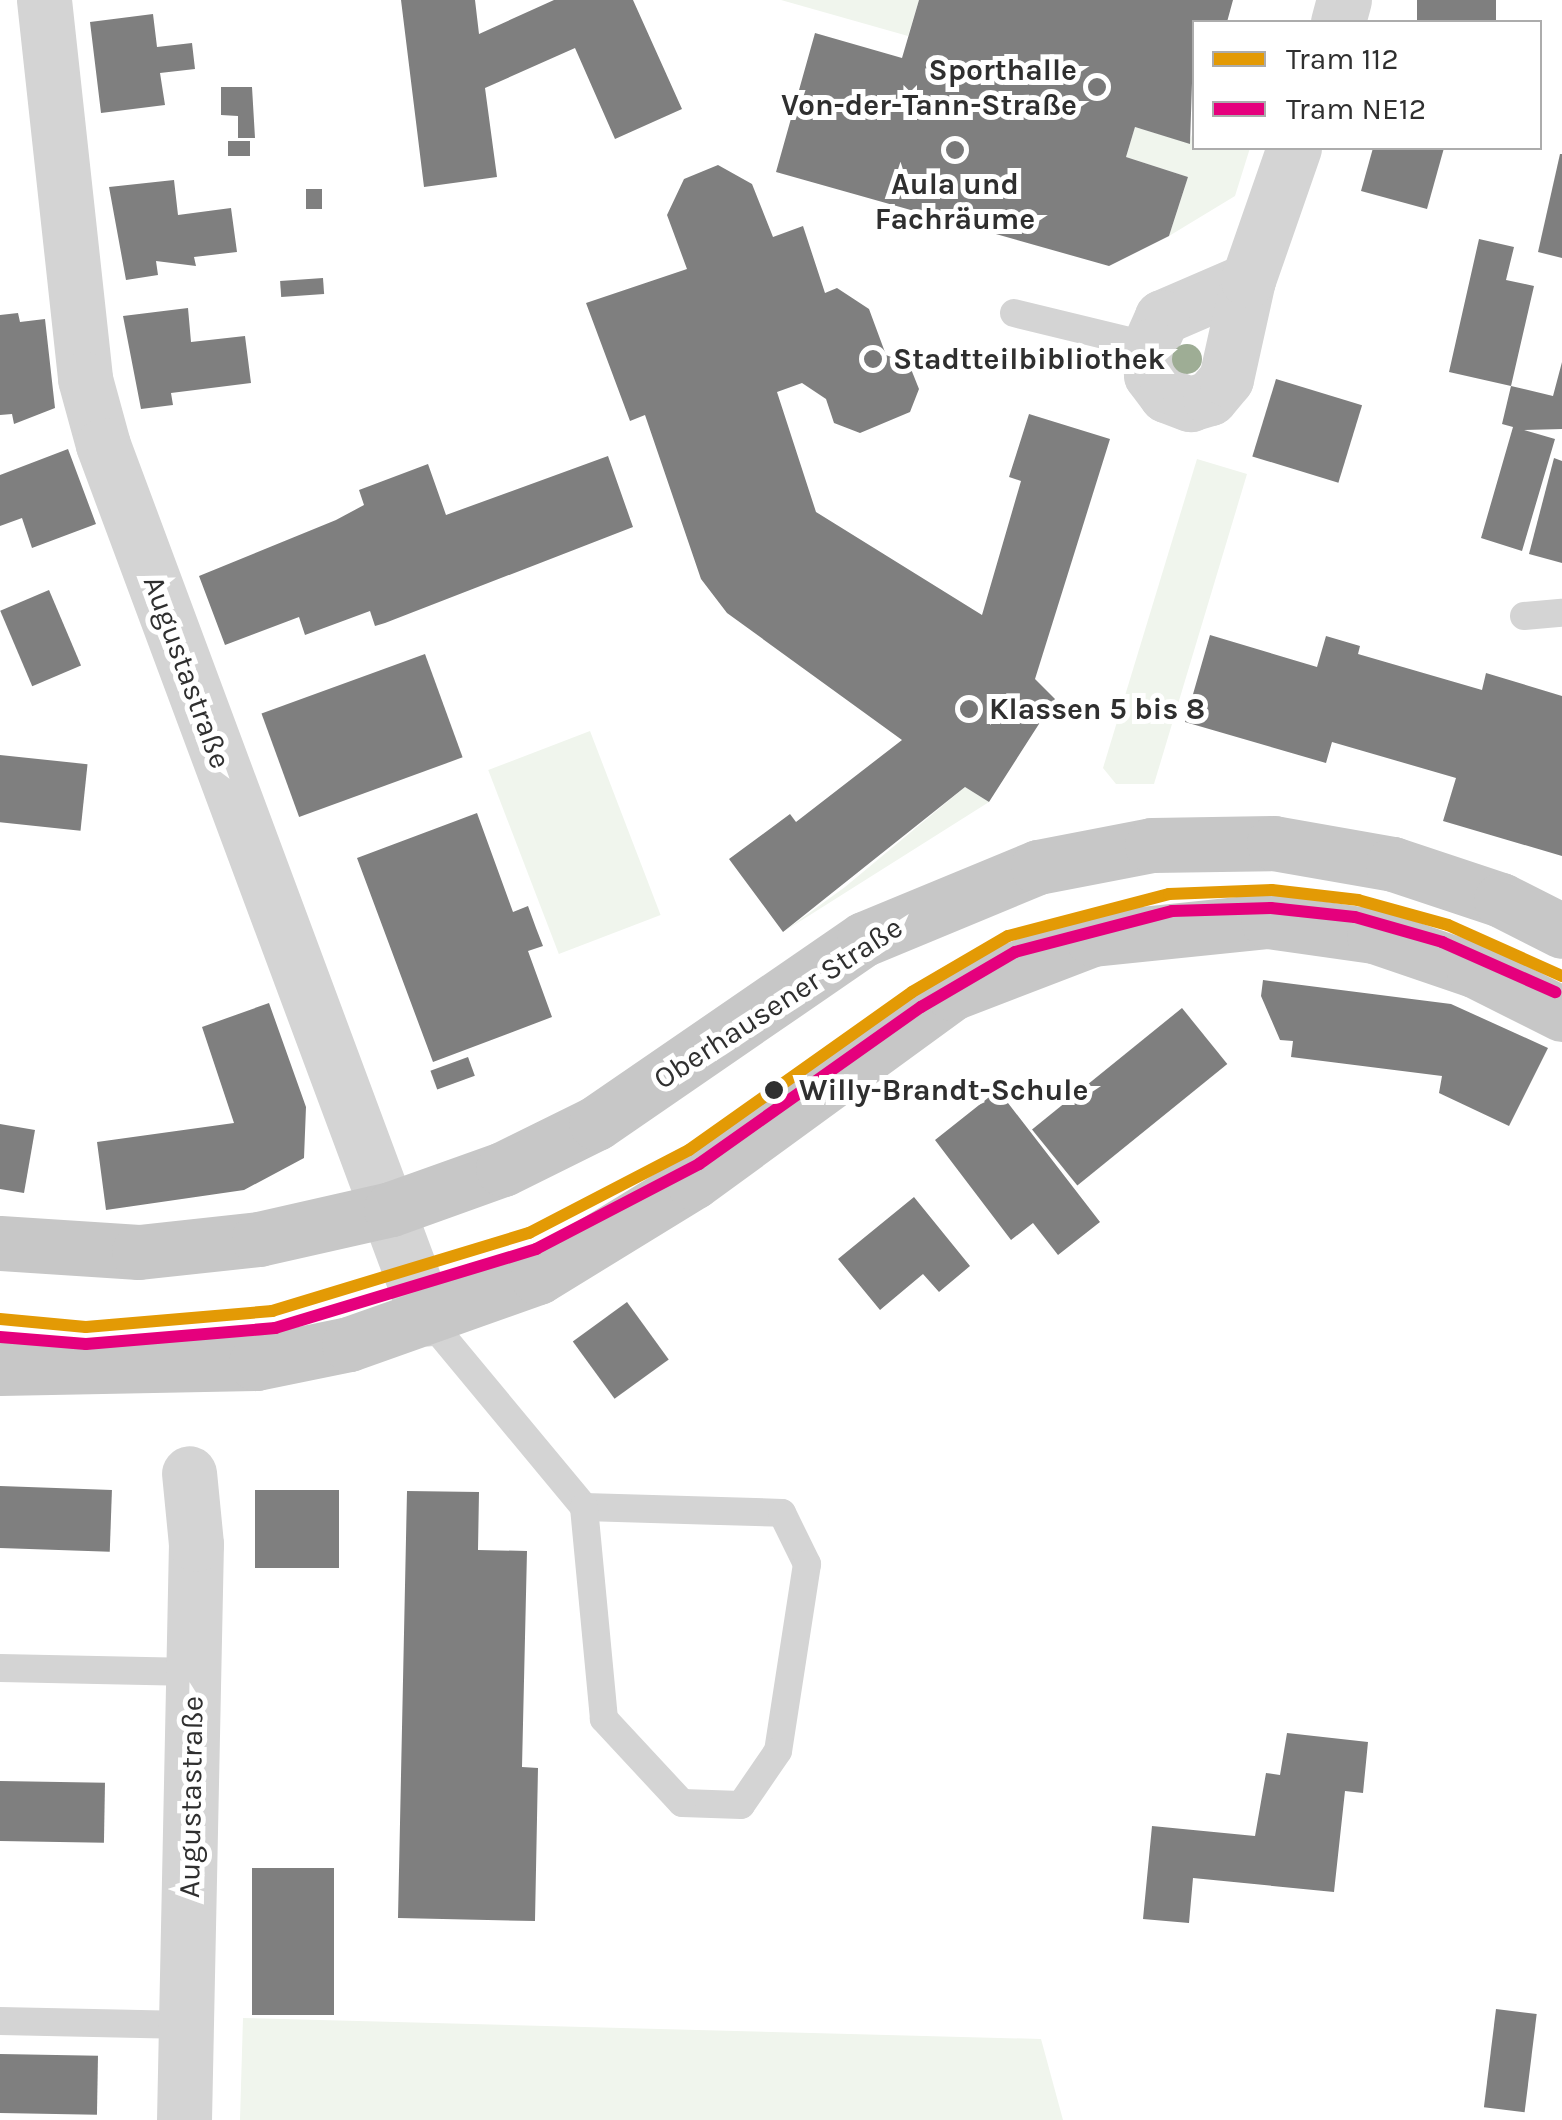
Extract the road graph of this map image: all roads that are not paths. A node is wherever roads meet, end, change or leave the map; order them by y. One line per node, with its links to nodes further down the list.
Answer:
1 (44, 0): 10 (street, Augustastraße)
2 (1293, 150): 3 (street)
3 (1248, 280): 5 (street); 5 (street)
4 (1014, 312): 5 (lane)
5 (1149, 346)
6 (1562, 613): 7 (lane)
7 (1524, 616)
8 (1562, 931): 10 (main road, Oberhausener Straße)
9 (1562, 1014): 12 (main road)
10 (391, 1209): 11 (main road, Oberhausener Straße); 12 (street, Augustastraße)
11 (0, 1243)
12 (428, 1319): 13 (main road); 15 (lane)
13 (0, 1368)
14 (189, 1474): 17 (street, Augustastraße)
15 (584, 1507): 15 (lane)
16 (0, 1668): 17 (lane)
17 (194, 1672): 19 (street, Augustastraße)
18 (0, 2021): 19 (lane)
19 (186, 2024): 20 (street, Augustastraße)
20 (184, 2120)

